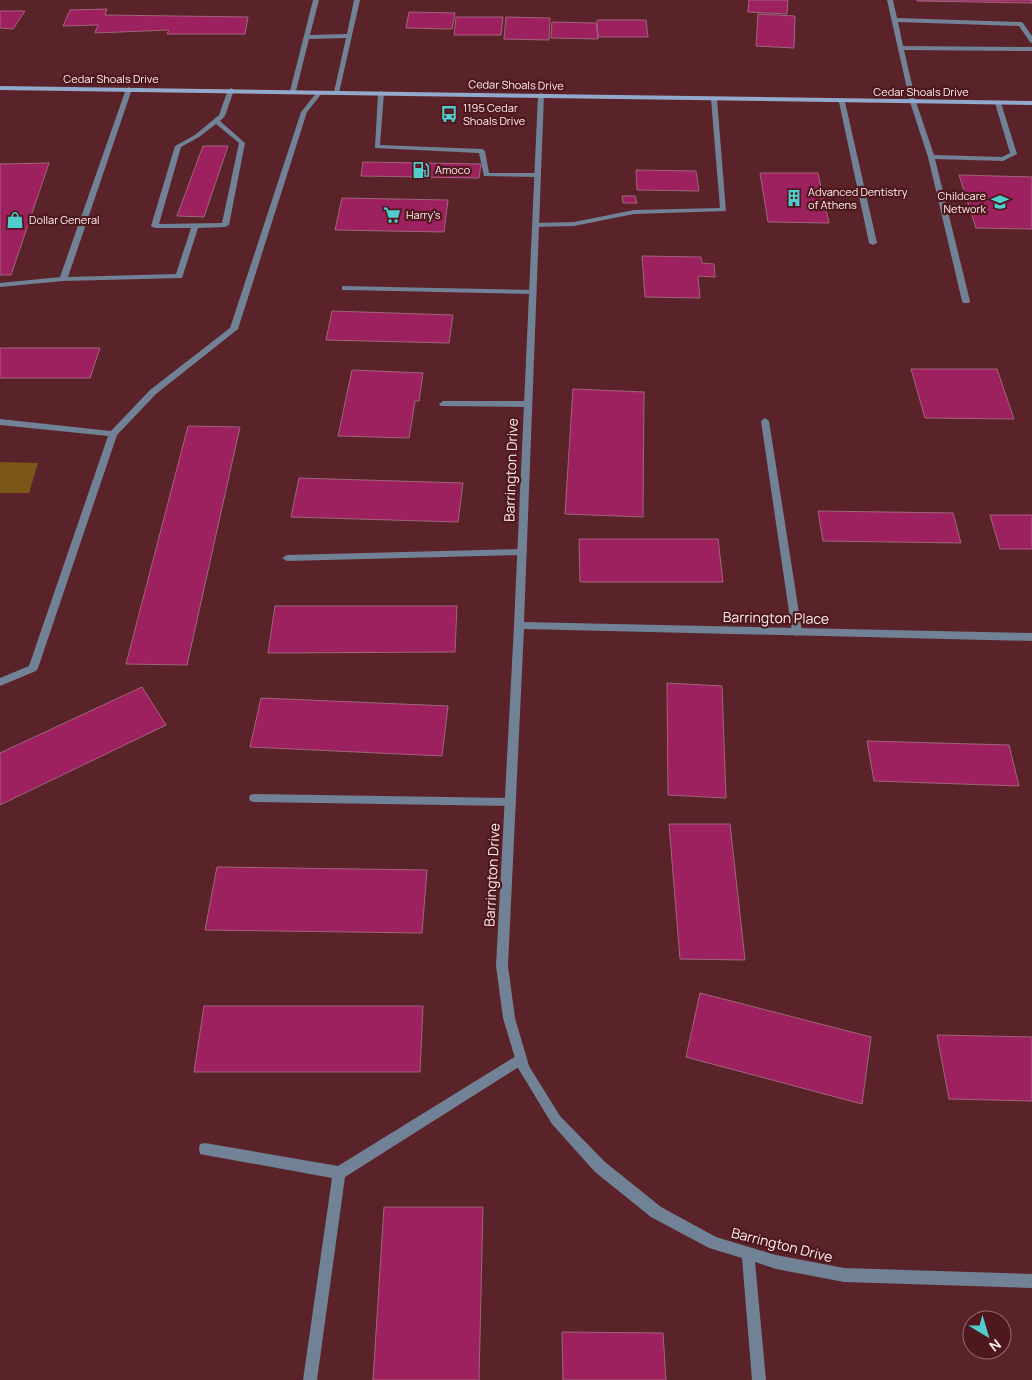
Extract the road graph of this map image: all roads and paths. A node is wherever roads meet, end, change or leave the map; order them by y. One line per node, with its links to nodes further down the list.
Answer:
1 (316, 0): 6 (street)
2 (357, 0): 5 (street)
3 (890, 0): 4 (street)
4 (896, 20): 7 (street); 8 (street)
5 (349, 36): 6 (street); 15 (street)
6 (307, 37): 13 (street)
7 (1032, 41)
8 (902, 48): 9 (street); 20 (street)
9 (1032, 49)
10 (0, 88): 11 (street, Cedar Shoals Drive)
11 (130, 89): 12 (street, Cedar Shoals Drive); 29 (street)
12 (232, 90): 13 (street, Cedar Shoals Drive); 23 (street)
13 (293, 91): 14 (street, Cedar Shoals Drive)
14 (320, 92): 15 (street, Cedar Shoals Drive); 38 (street)
15 (337, 92): 16 (street, Cedar Shoals Drive)
16 (381, 93): 17 (street, Cedar Shoals Drive); 25 (street)
17 (540, 95): 18 (street, Cedar Shoals Drive); 25 (street, Barrington Drive)
18 (714, 99): 19 (street, Cedar Shoals Drive); 26 (street)
19 (842, 102): 20 (street, Cedar Shoals Drive); 28 (street)
20 (913, 102): 21 (street, Cedar Shoals Drive); 24 (street)
21 (998, 103): 22 (street, Cedar Shoals Drive); 24 (street)
22 (1032, 104)
23 (217, 121): 27 (street); 27 (street)
24 (931, 157): 33 (street)
25 (538, 175): 26 (street, Barrington Drive)
26 (536, 225): 32 (street, Barrington Drive)
27 (195, 226): 29 (street)
28 (873, 243)
29 (63, 279): 30 (street)
30 (0, 285)
31 (345, 288): 32 (street)
32 (533, 292): 35 (street, Barrington Drive)
33 (966, 301)
34 (443, 404): 35 (street)
35 (528, 404): 39 (street, Barrington Drive)
36 (0, 422): 38 (street)
37 (765, 422): 42 (street)
38 (113, 434): 44 (street)
39 (522, 552): 40 (street); 41 (street, Barrington Drive)
40 (287, 558)
41 (520, 625): 42 (street, Barrington Place); 46 (street, Barrington Drive)
42 (797, 632): 43 (street, Barrington Place)
43 (1032, 637)
44 (0, 682)
45 (254, 798): 46 (street)
46 (511, 802): 47 (street, Barrington Drive)
47 (521, 1059): 49 (street); 50 (street, Barrington Drive)
48 (205, 1149): 49 (street)
49 (339, 1173): 52 (street)
50 (748, 1254): 51 (street, Barrington Drive); 53 (street)
51 (1032, 1280)
52 (310, 1380)
53 (759, 1380)

